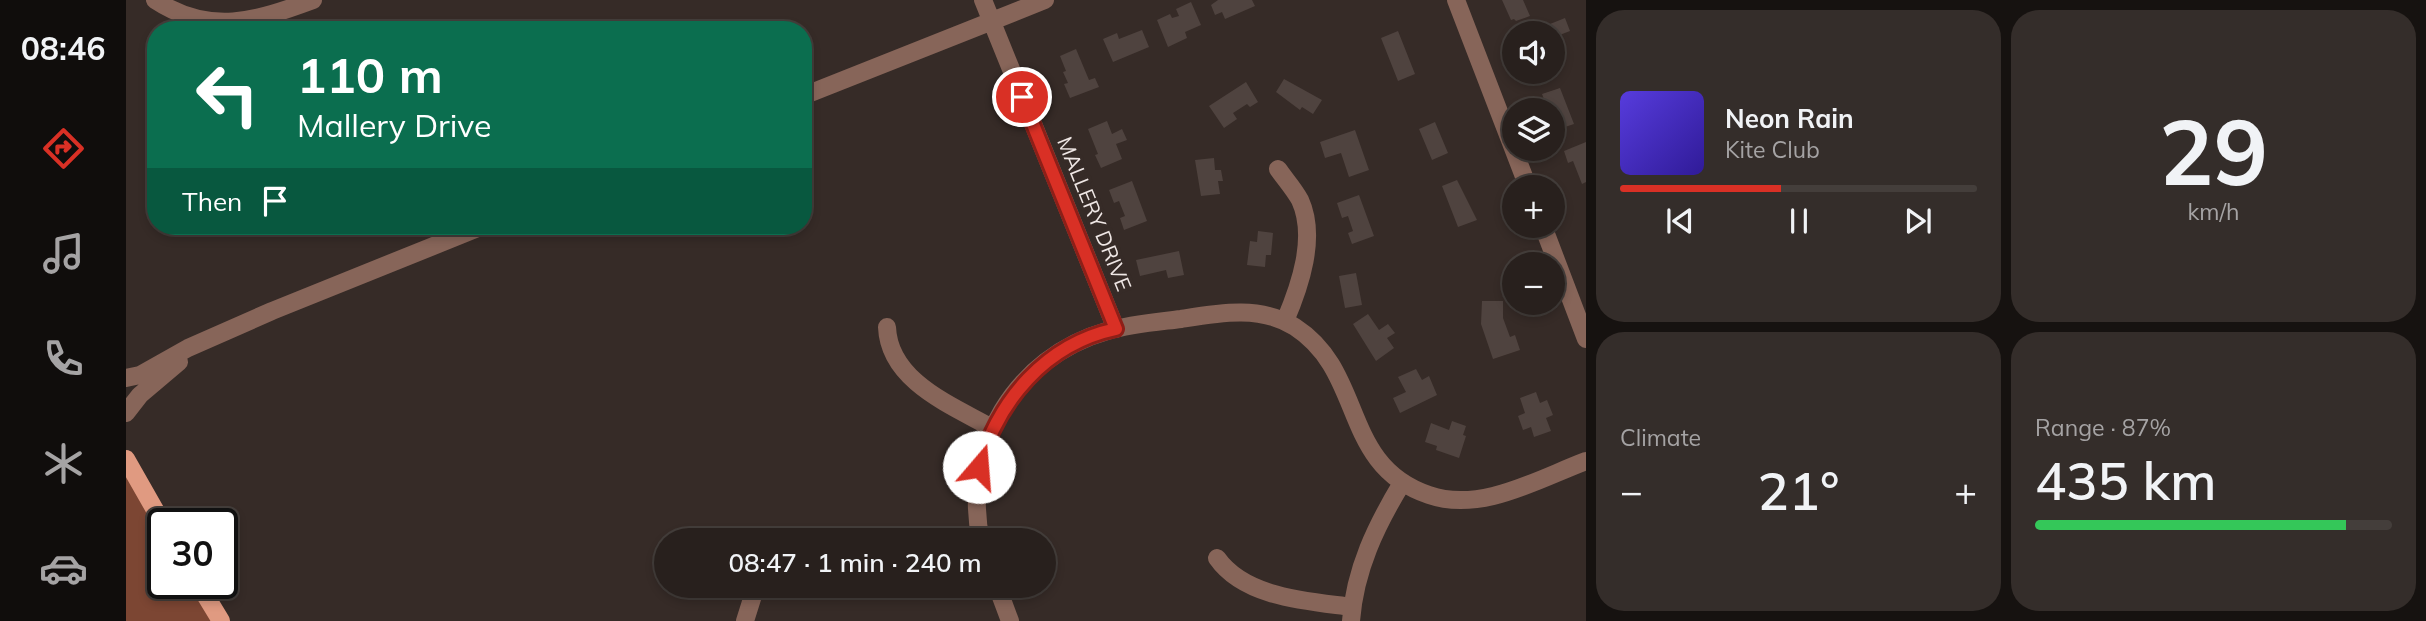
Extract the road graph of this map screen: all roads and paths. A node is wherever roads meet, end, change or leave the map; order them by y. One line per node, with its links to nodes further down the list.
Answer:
1 (155, 0): 7 (street)
2 (313, 0): 8 (street)
3 (983, 0): 6 (street, MALLERY DRIVE)
4 (1045, 0): 6 (street)
5 (1456, 0): 11 (street)
6 (991, 20): 9 (street); 17 (street, MALLERY DRIVE)
7 (219, 21)
8 (244, 21)
9 (812, 92)
10 (1278, 169): 14 (street)
11 (1523, 175)
12 (461, 235): 15 (street)
13 (1548, 238): 18 (street)
14 (1284, 321): 17 (street); 25 (street)
15 (239, 325): 19 (street); 20 (street)
16 (887, 327): 21 (street)
17 (1116, 329): 21 (street)
18 (1586, 339)
19 (126, 378)
20 (126, 413)
21 (992, 428): 27 (street)
22 (126, 458): 26 (main road)
23 (1586, 461): 25 (street)
24 (126, 475): 26 (main road)
25 (1402, 483): 32 (street)
26 (153, 508)
27 (979, 528)
28 (1217, 558): 32 (street)
29 (752, 598): 34 (street)
30 (1001, 598): 35 (street)
31 (208, 599): 33 (main road)
32 (1352, 614)
33 (222, 621)
34 (745, 621)
35 (1010, 621)

